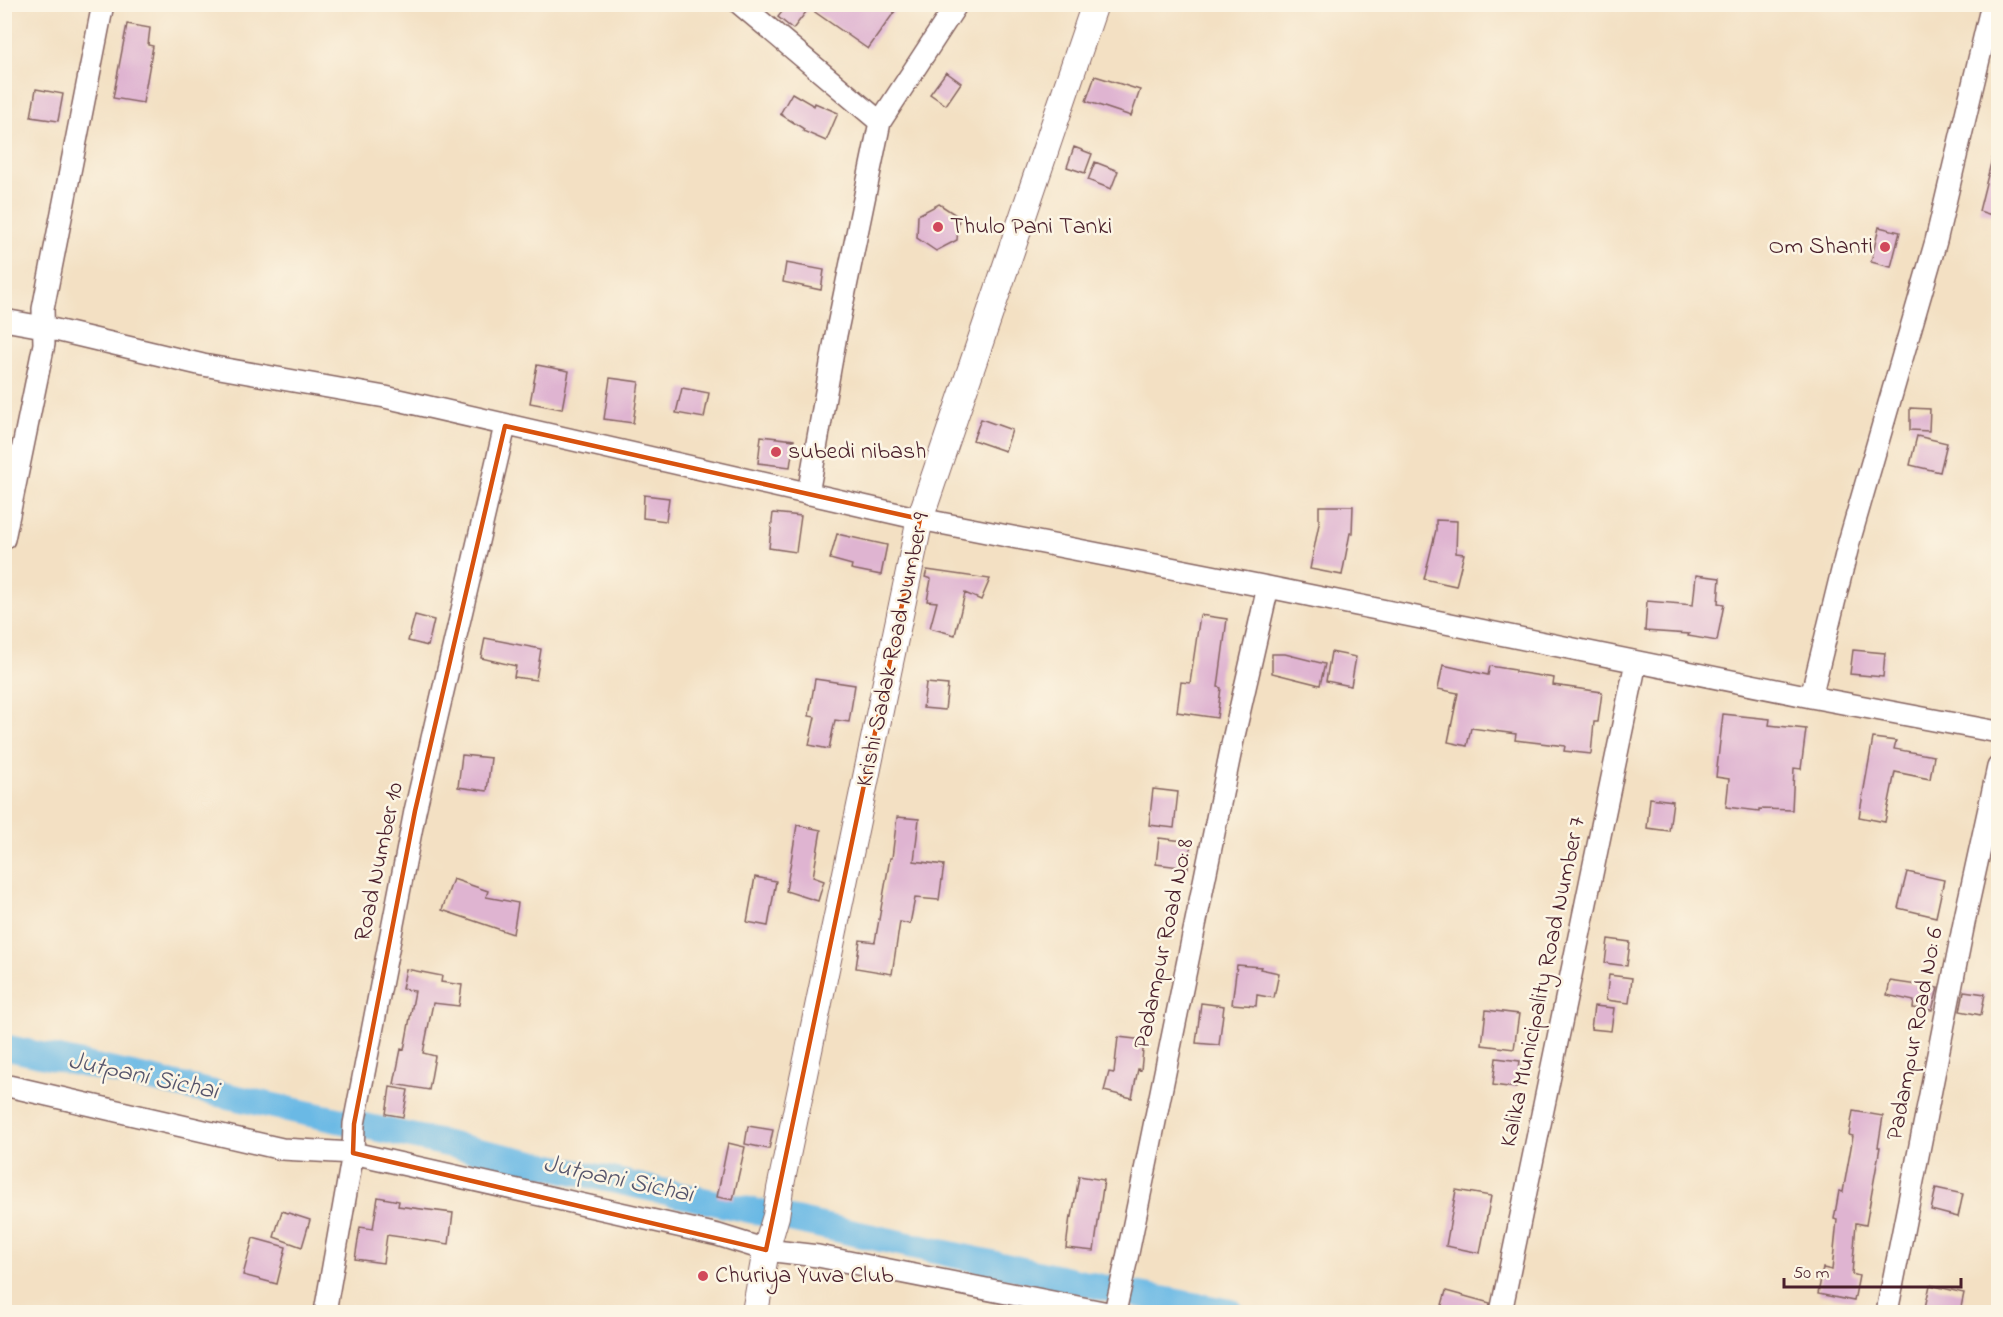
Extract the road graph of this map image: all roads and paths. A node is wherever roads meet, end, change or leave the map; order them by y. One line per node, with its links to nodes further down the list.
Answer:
1 (103, 4): 8 (street)
2 (740, 4): 6 (street)
3 (957, 4): 6 (street)
4 (1095, 4): 11 (street, Krishi Sadak Road Number 9)
5 (1992, 4): 15 (street)
6 (880, 122): 10 (street)
7 (4, 320): 8 (street)
8 (44, 327): 9 (street); 12 (street)
9 (505, 426): 10 (street); 19 (street, Road Number 10)
10 (808, 494): 11 (street)
11 (920, 519): 13 (street); 20 (street, Krishi Sadak Road Number 9)
12 (4, 539)
13 (1268, 587): 14 (street); 24 (street, Padampur Road No: 8)
14 (1636, 662): 15 (street); 25 (street, Kalika Municipality Road Number 7)
15 (1811, 697): 16 (street)
16 (1998, 732)
17 (1998, 767): 26 (street, Padampur Road No: 6)
18 (4, 1085): 19 (street)
19 (353, 1153): 20 (street); 21 (street, Road Number 10)
20 (766, 1250): 22 (street, Krishi Sadak Road Number 9); 23 (street)
21 (325, 1312)
22 (755, 1312)
23 (1103, 1312)
24 (1114, 1312)
25 (1501, 1312)
26 (1887, 1312)

